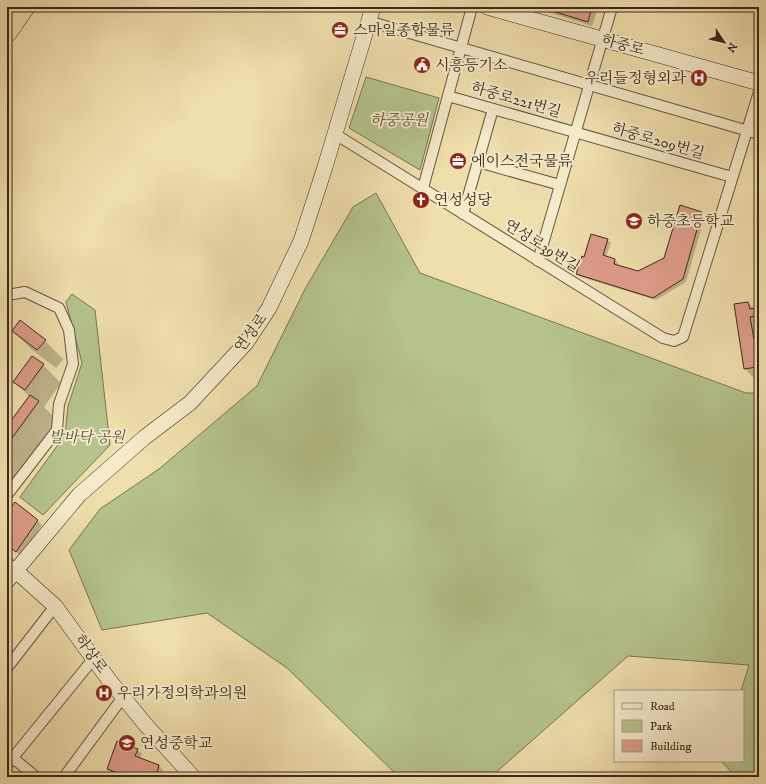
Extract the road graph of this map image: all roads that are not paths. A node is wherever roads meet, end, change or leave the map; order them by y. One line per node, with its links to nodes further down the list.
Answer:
1 (25, 7): 6 (highway)
2 (472, 7): 8 (street)
3 (487, 7): 7 (street, 하중로)
4 (612, 7): 7 (street, 하중로221번길)
5 (371, 14): 8 (street); 16 (street, 연성로)
6 (7, 33)
7 (602, 40): 9 (street, 하중로); 10 (street, 하중로221번길)
8 (461, 48): 10 (street); 12 (street)
9 (759, 83)
10 (589, 85): 14 (street); 15 (street, 하중로221번길)
11 (759, 92): 14 (street)
12 (448, 96): 13 (street, 하중로221번길); 21 (street)
13 (492, 109): 15 (street, 하중로221번길); 18 (street)
14 (746, 131): 17 (street); 19 (street)
15 (576, 133): 19 (street, 하중로209번길); 20 (street, 하중로221번길)
16 (335, 134): 21 (street, 연성로39번길); 26 (street, 연성로)
17 (759, 134)
18 (478, 162): 20 (street); 22 (street)
19 (732, 177): 23 (street, 연성로39번길)
20 (560, 185): 23 (street, 하중로221번길)
21 (423, 188): 22 (street, 연성로39번길)
22 (463, 214): 23 (street, 연성로39번길)
23 (538, 261)
24 (7, 295): 25 (street)
25 (7, 495)
26 (10, 571): 27 (street, 하상로)
27 (55, 606): 28 (street, 하상로); 29 (street)
28 (94, 658): 30 (street, 하상로); 31 (street)
29 (7, 668)
30 (123, 697): 33 (street); 34 (street, 하상로)
31 (9, 759): 32 (street)
32 (36, 777)
33 (64, 777)
34 (193, 777)

